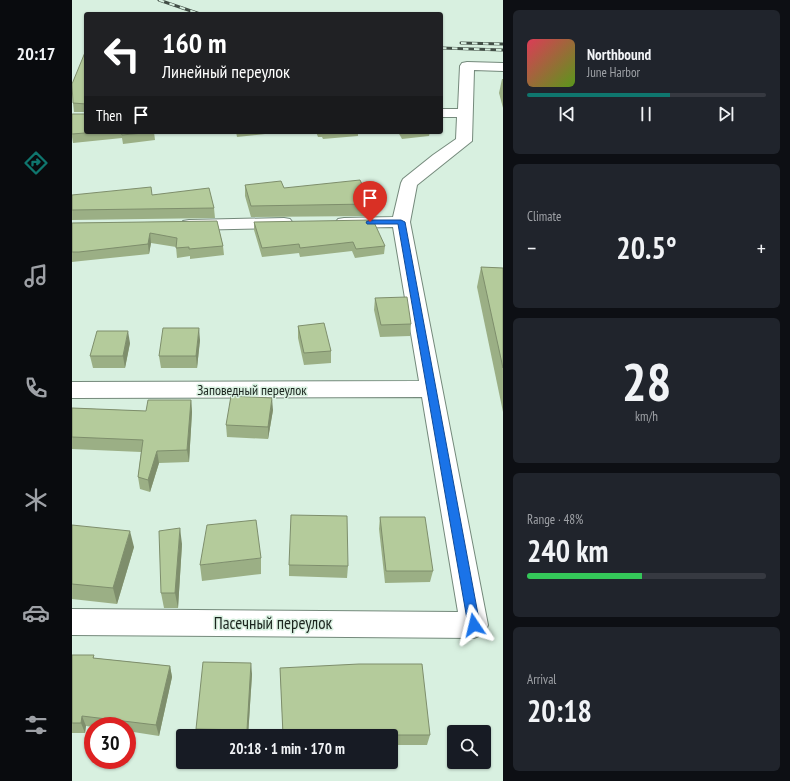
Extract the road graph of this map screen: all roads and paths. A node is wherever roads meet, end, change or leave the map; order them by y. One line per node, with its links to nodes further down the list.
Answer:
1 (503, 66): 3 (street)
2 (443, 113): 3 (street)
3 (466, 113): 4 (street)
4 (401, 222): 6 (street); 8 (street)
5 (299, 223): 7 (street)
6 (331, 223)
7 (174, 225)
8 (432, 389): 9 (street, Заповедный переулок); 10 (street, Пасечный переулок)
9 (72, 390)
10 (72, 622)

